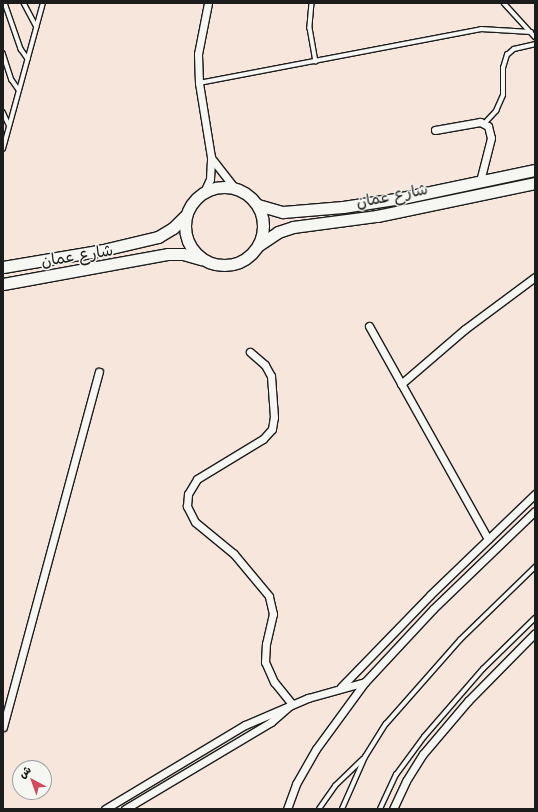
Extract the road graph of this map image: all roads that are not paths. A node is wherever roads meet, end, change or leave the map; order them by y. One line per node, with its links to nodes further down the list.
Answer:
1 (5, 3): 12 (lane)
2 (24, 3): 7 (lane)
3 (43, 3): 7 (lane)
4 (208, 3): 14 (street)
5 (312, 3): 13 (lane)
6 (504, 3): 8 (lane)
7 (36, 26): 12 (lane)
8 (531, 32): 9 (lane); 13 (lane)
9 (535, 37)
10 (535, 44): 17 (lane)
11 (3, 53): 15 (lane)
12 (28, 59): 15 (lane)
13 (316, 61): 14 (lane)
14 (199, 83): 21 (street)
15 (19, 90): 18 (lane)
16 (3, 112): 18 (lane)
17 (484, 124): 19 (street); 23 (street)
18 (10, 125): 20 (lane)
19 (435, 130)
20 (3, 149)
21 (211, 157): 25 (street); 26 (street)
22 (535, 170): 23 (main road, شارع عمان)
23 (480, 181): 27 (main road, شارع عمان)
24 (535, 183): 29 (main road, شارع عمان)
25 (235, 188): 26 (main road); 27 (main road)
26 (204, 192): 28 (main road)
27 (258, 204): 29 (main road)
28 (186, 216): 30 (main road); 31 (main road, شارع عمان)
29 (259, 245): 30 (main road)
30 (204, 260): 33 (main road, شارع عمان)
31 (3, 267)
32 (535, 277): 37 (street)
33 (3, 284)
34 (369, 326): 37 (street)
35 (250, 352): 46 (street)
36 (99, 372): 47 (street)
37 (401, 384): 40 (street)
38 (535, 494): 40 (street)
39 (535, 511): 44 (street)
40 (488, 539): 45 (street)
41 (535, 567): 48 (lane)
42 (535, 618): 54 (lane)
43 (535, 633): 55 (street)
44 (365, 682): 45 (street); 51 (street)
45 (341, 687): 46 (street)
46 (292, 704): 49 (street); 50 (street)
47 (3, 727)
48 (365, 757): 52 (lane); 53 (lane)
49 (105, 809)
50 (126, 809)
51 (287, 809)
52 (319, 809)
53 (342, 809)
54 (380, 809)
55 (393, 809)

